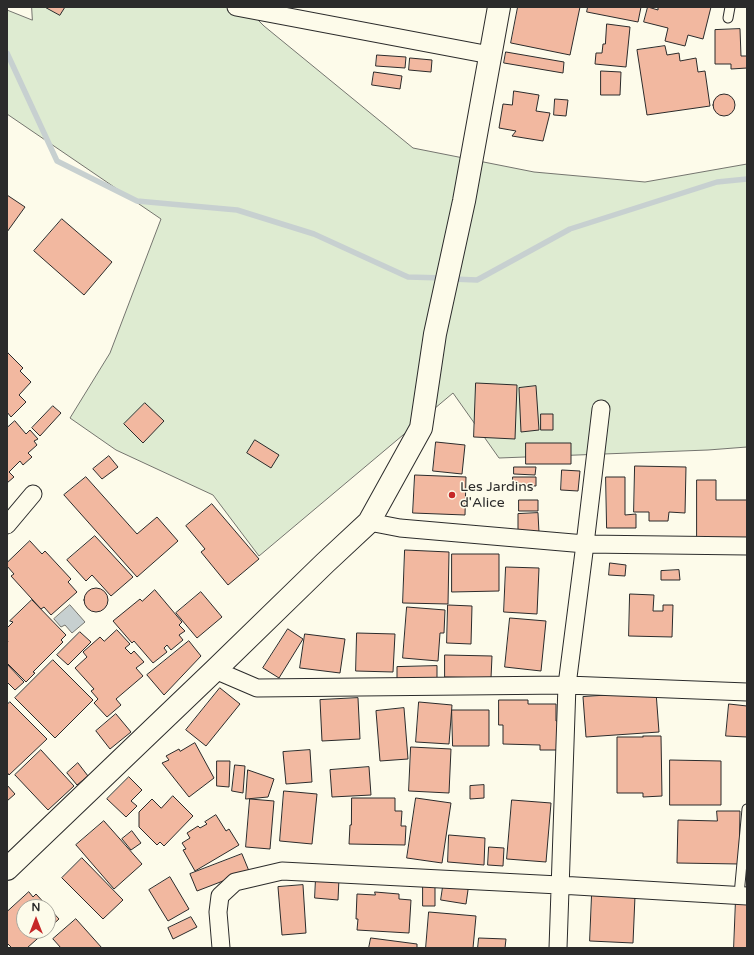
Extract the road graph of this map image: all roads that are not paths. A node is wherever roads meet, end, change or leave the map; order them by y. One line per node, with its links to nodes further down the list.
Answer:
1 (236, 7): 5 (street)
2 (499, 7): 5 (street)
3 (730, 7): 4 (lane)
4 (728, 18)
5 (490, 55): 8 (street)
6 (601, 409): 10 (street)
7 (33, 494): 9 (street)
8 (369, 522): 10 (street); 12 (street)
9 (7, 525)
10 (585, 544): 11 (street); 13 (street)
11 (747, 546)
12 (215, 670): 13 (street); 16 (street)
13 (567, 685): 14 (street); 17 (street)
14 (747, 692)
15 (747, 809): 18 (lane)
16 (7, 869)
17 (559, 885): 18 (street); 19 (street); 20 (street)
18 (743, 895)
19 (221, 948)
20 (558, 948)

